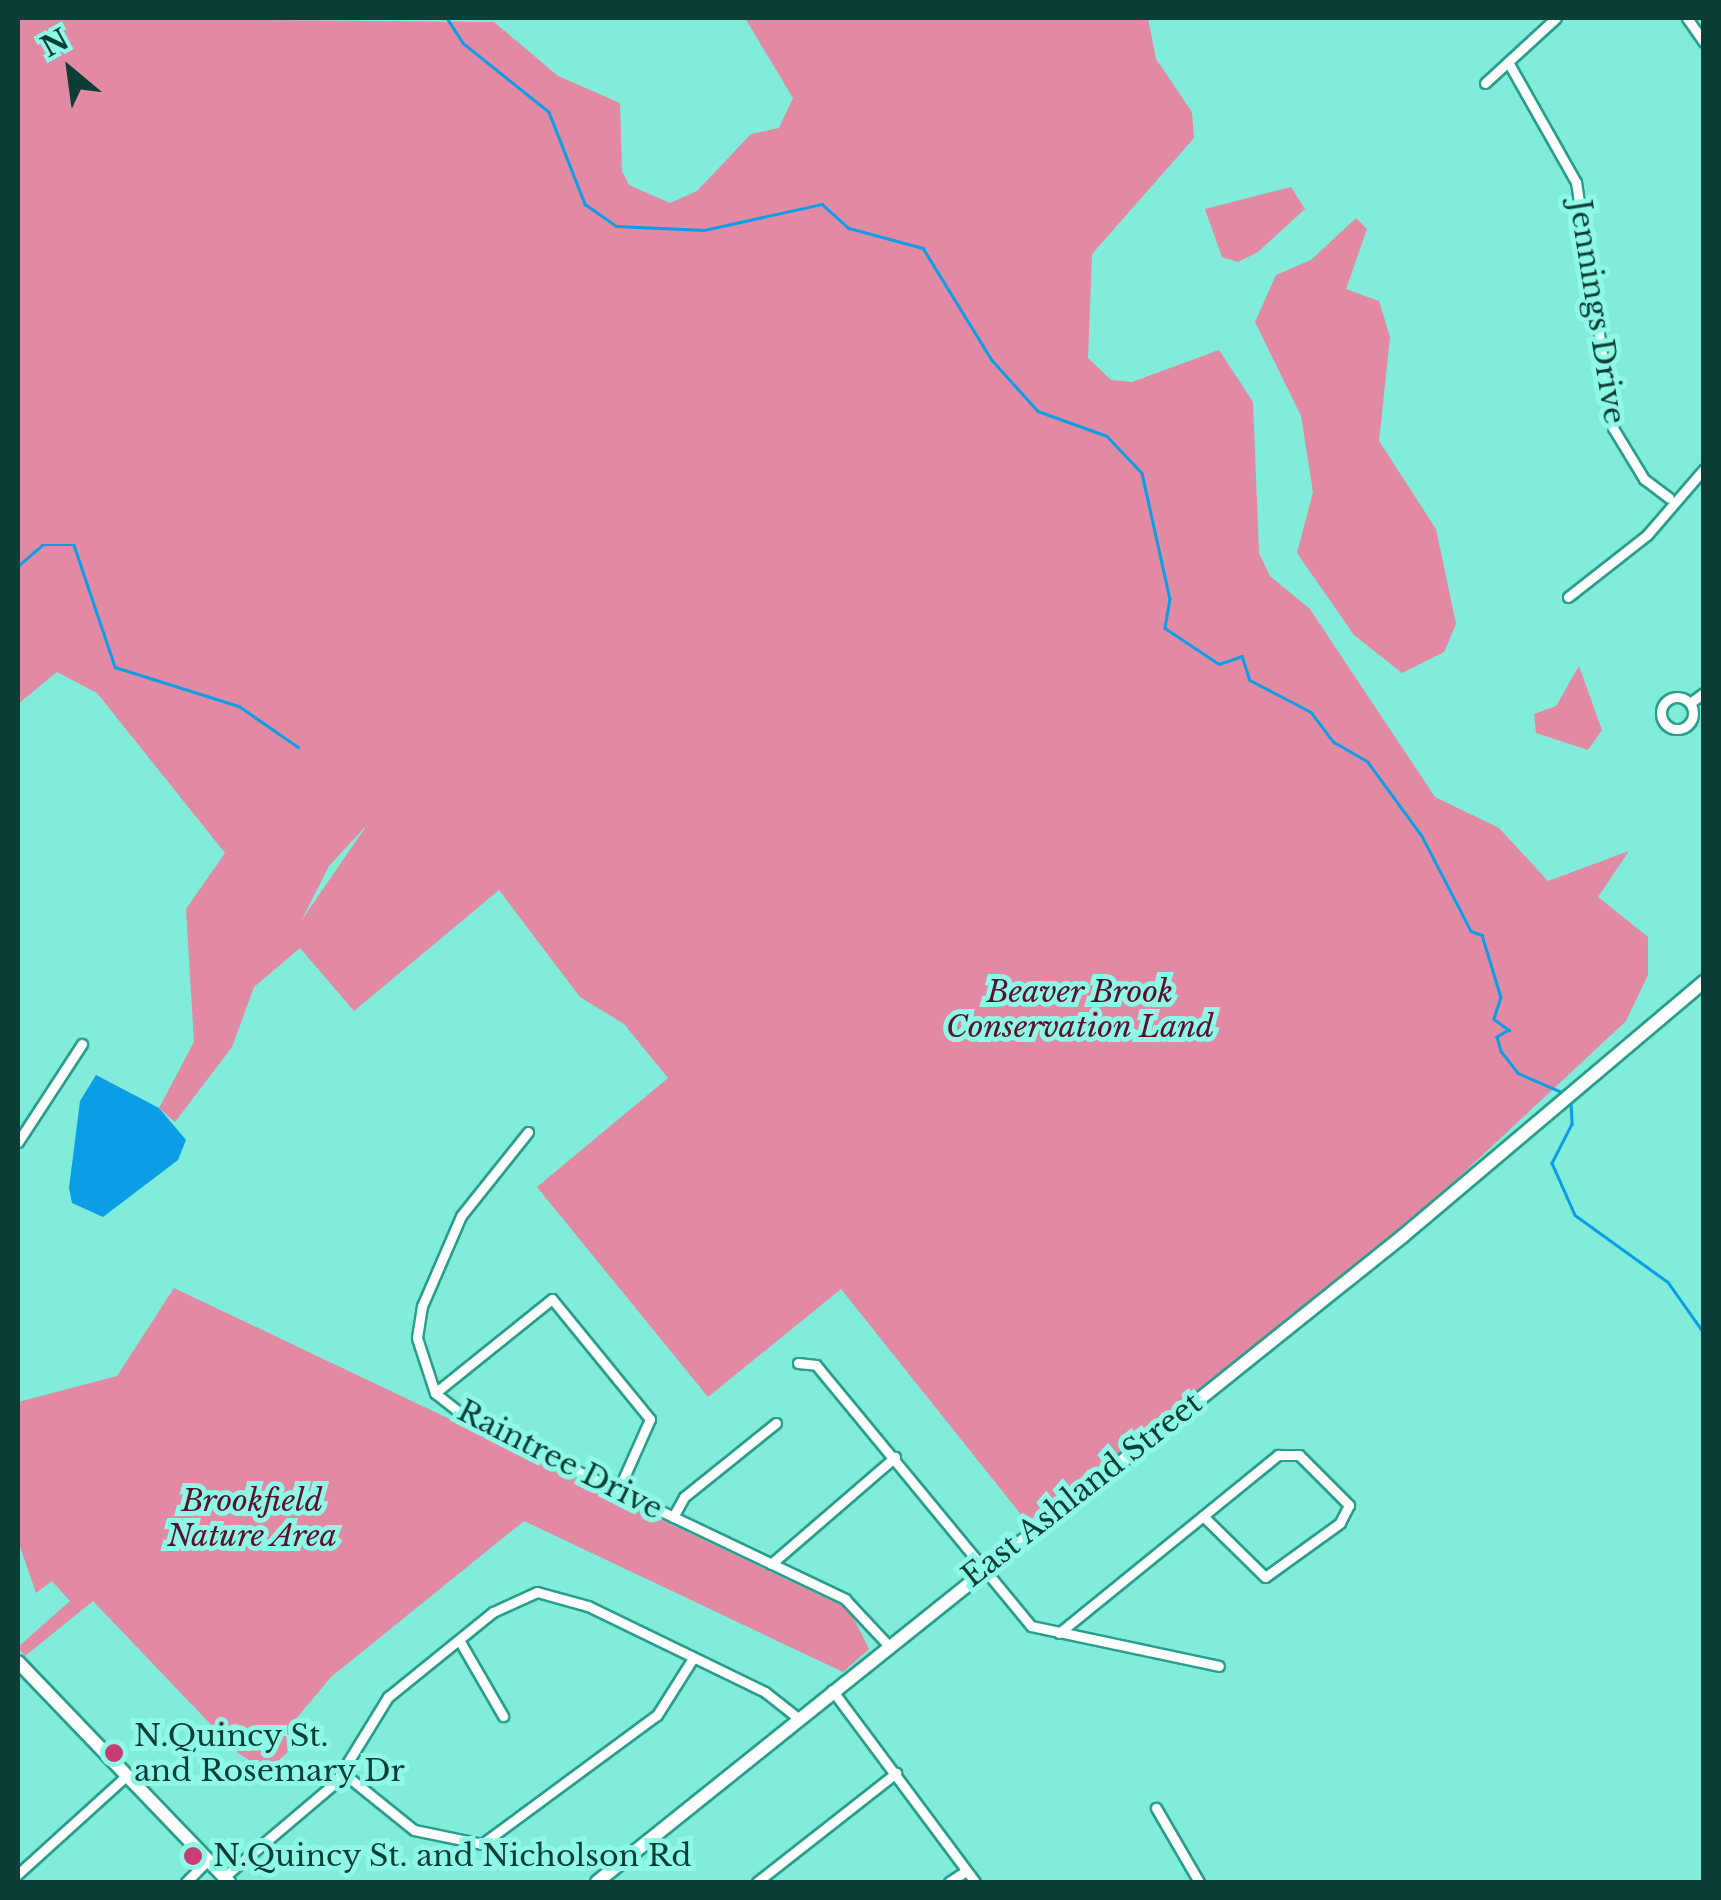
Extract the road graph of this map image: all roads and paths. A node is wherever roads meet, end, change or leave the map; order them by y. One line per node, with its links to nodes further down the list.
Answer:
1 (1556, 18): 4 (street)
2 (1686, 18): 3 (street)
3 (1704, 42)
4 (1508, 62): 5 (street); 7 (street, Jennings Drive)
5 (1485, 83)
6 (1704, 469): 7 (street)
7 (1669, 498): 8 (street)
8 (1568, 597)
9 (1704, 693): 10 (street)
10 (1690, 703)
11 (1704, 982): 23 (main road, East Ashland Street)
12 (82, 1044): 14 (street)
13 (528, 1132): 16 (street, Raintree Drive)
14 (18, 1142)
15 (798, 1363): 18 (street)
16 (435, 1393): 19 (street, Raintree Drive); 19 (street)
17 (776, 1423): 21 (street)
18 (895, 1457): 22 (street); 23 (street)
19 (618, 1491): 21 (street, Raintree Drive)
20 (1203, 1516): 20 (street); 24 (street)
21 (673, 1517): 22 (street, Raintree Drive)
22 (771, 1564): 26 (street, Raintree Drive)
23 (980, 1570): 24 (street); 26 (main road, East Ashland Street)
24 (1060, 1633): 29 (street)
25 (458, 1640): 27 (street); 31 (street); 33 (street)
26 (888, 1644): 30 (main road, East Ashland Street)
27 (694, 1658): 32 (street); 33 (street)
28 (18, 1662): 35 (main road)
29 (1220, 1666)
30 (832, 1690): 32 (main road, East Ashland Street); 34 (street)
31 (503, 1716)
32 (798, 1718): 42 (main road, East Ashland Street)
33 (342, 1772): 40 (street)
34 (896, 1773): 38 (street); 43 (street)
35 (127, 1775): 37 (main road); 39 (street)
36 (1156, 1808): 46 (street)
37 (208, 1860): 40 (main road); 41 (street)
38 (966, 1870): 44 (street); 45 (street)
39 (18, 1874)
40 (226, 1880)
41 (186, 1882)
42 (596, 1882)
43 (756, 1882)
44 (949, 1882)
45 (975, 1882)
46 (1200, 1882)

